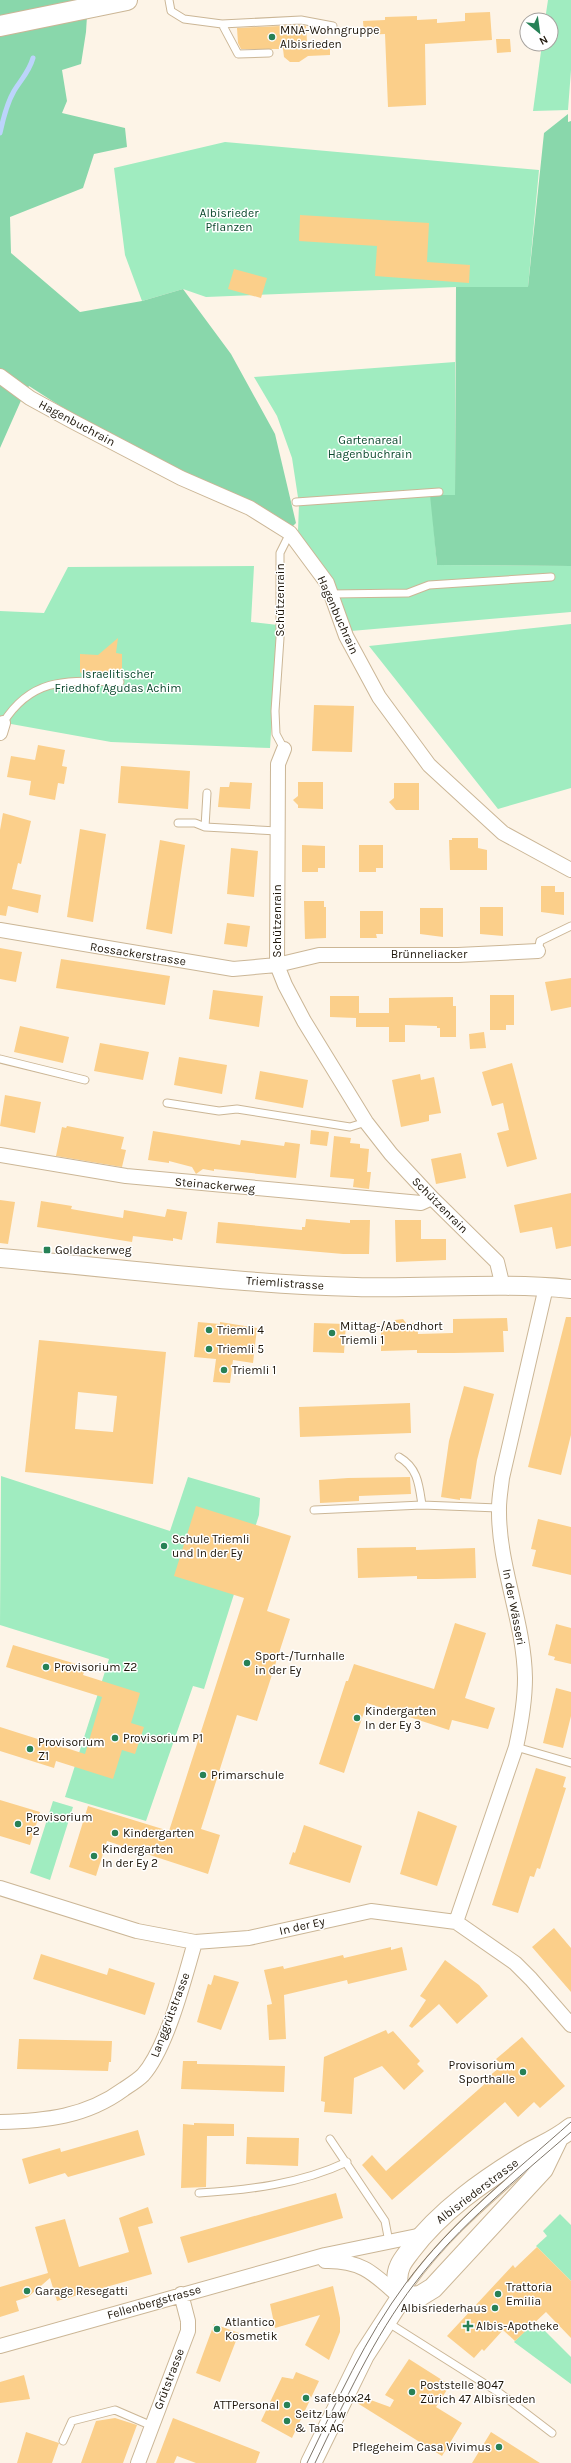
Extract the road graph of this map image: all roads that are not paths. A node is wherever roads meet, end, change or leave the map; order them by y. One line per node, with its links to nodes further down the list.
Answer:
1 (127, 0): 4 (main road)
2 (169, 0): 3 (lane)
3 (222, 24): 5 (lane); 6 (lane)
4 (0, 26)
5 (333, 26)
6 (269, 53)
7 (0, 376): 10 (street, Hagenbuchrain)
8 (439, 492): 9 (lane)
9 (296, 502)
10 (290, 533): 12 (street, Hagenbuchrain); 15 (lane, Schützenrain)
11 (551, 577): 12 (lane)
12 (331, 594): 20 (street, Hagenbuchrain)
13 (120, 682): 14 (lane)
14 (2, 728)
15 (284, 749): 19 (street, Schützenrain)
16 (207, 793): 18 (lane)
17 (178, 823): 18 (lane)
18 (205, 827): 19 (lane)
19 (277, 831): 24 (street, Schützenrain)
20 (571, 870)
21 (571, 926): 23 (lane, Brünneliacker)
22 (0, 930): 24 (street, Rossackerstrasse)
23 (538, 951): 24 (street, Brünneliacker)
24 (277, 965): 28 (street, Schützenrain)
25 (0, 1059): 26 (lane)
26 (85, 1080)
27 (167, 1104): 28 (lane)
28 (366, 1122): 30 (street, Schützenrain)
29 (0, 1155): 30 (street, Steinackerweg)
30 (432, 1198): 32 (street, Schützenrain)
31 (0, 1258): 32 (street, Triemlistrasse)
32 (503, 1287): 33 (street, Triemlistrasse)
33 (546, 1287): 34 (street, Triemlistrasse); 37 (street, In der Wässeri)
34 (571, 1290)
35 (399, 1457): 36 (lane)
36 (422, 1505): 37 (lane); 38 (lane)
37 (498, 1508): 39 (street, In der Wässeri)
38 (314, 1510)
39 (516, 1747): 40 (lane); 42 (street, In der Wässeri)
40 (571, 1763)
41 (0, 1888): 43 (street, In der Ey)
42 (456, 1922): 43 (street, In der Ey); 44 (street, In der Ey)
43 (195, 1942): 45 (street, Langgrütstrasse)
44 (571, 2025)
45 (0, 2122)
46 (564, 2134): 50 (main road, Albisriederstrasse); 54 (main road, Albisriederstrasse)
47 (330, 2139): 48 (lane)
48 (347, 2162): 49 (lane); 51 (lane)
49 (199, 2193)
50 (422, 2235): 51 (street, Fellenbergstrasse); 54 (main road, Albisriederstrasse)
51 (389, 2242): 52 (street, Fellenbergstrasse)
52 (309, 2261): 53 (street, Fellenbergstrasse); 54 (street, Fellenbergstrasse)
53 (181, 2294): 56 (street, Fellenbergstrasse); 57 (street, Grütstrasse)
54 (401, 2298): 55 (main road)
55 (385, 2321): 58 (lane); 61 (main road)
56 (0, 2346)
57 (152, 2426): 59 (lane); 60 (street, Grütstrasse)
58 (552, 2433)
59 (63, 2441)
60 (138, 2463)
61 (312, 2463)

